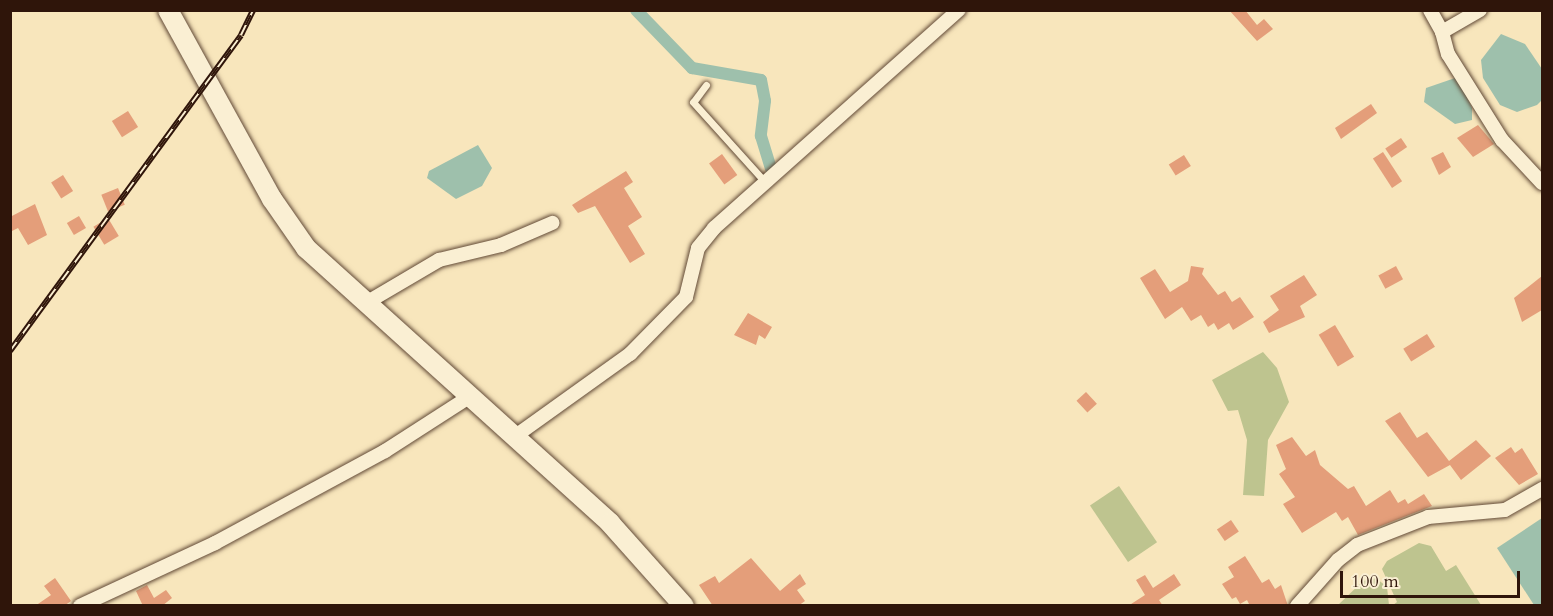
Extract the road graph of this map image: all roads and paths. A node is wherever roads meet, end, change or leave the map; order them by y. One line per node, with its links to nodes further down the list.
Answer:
1 (168, 10): 10 (street)
2 (959, 10): 7 (street)
3 (1430, 10): 5 (street)
4 (1480, 10): 5 (street)
5 (1442, 32): 8 (street)
6 (706, 85): 7 (lane)
7 (770, 179): 12 (street)
8 (1542, 183)
9 (552, 223): 10 (street)
10 (366, 303): 11 (street)
11 (469, 397): 12 (street); 14 (street)
12 (514, 437): 15 (street)
13 (1542, 489): 16 (street)
14 (80, 606)
15 (684, 606)
16 (1297, 606)

